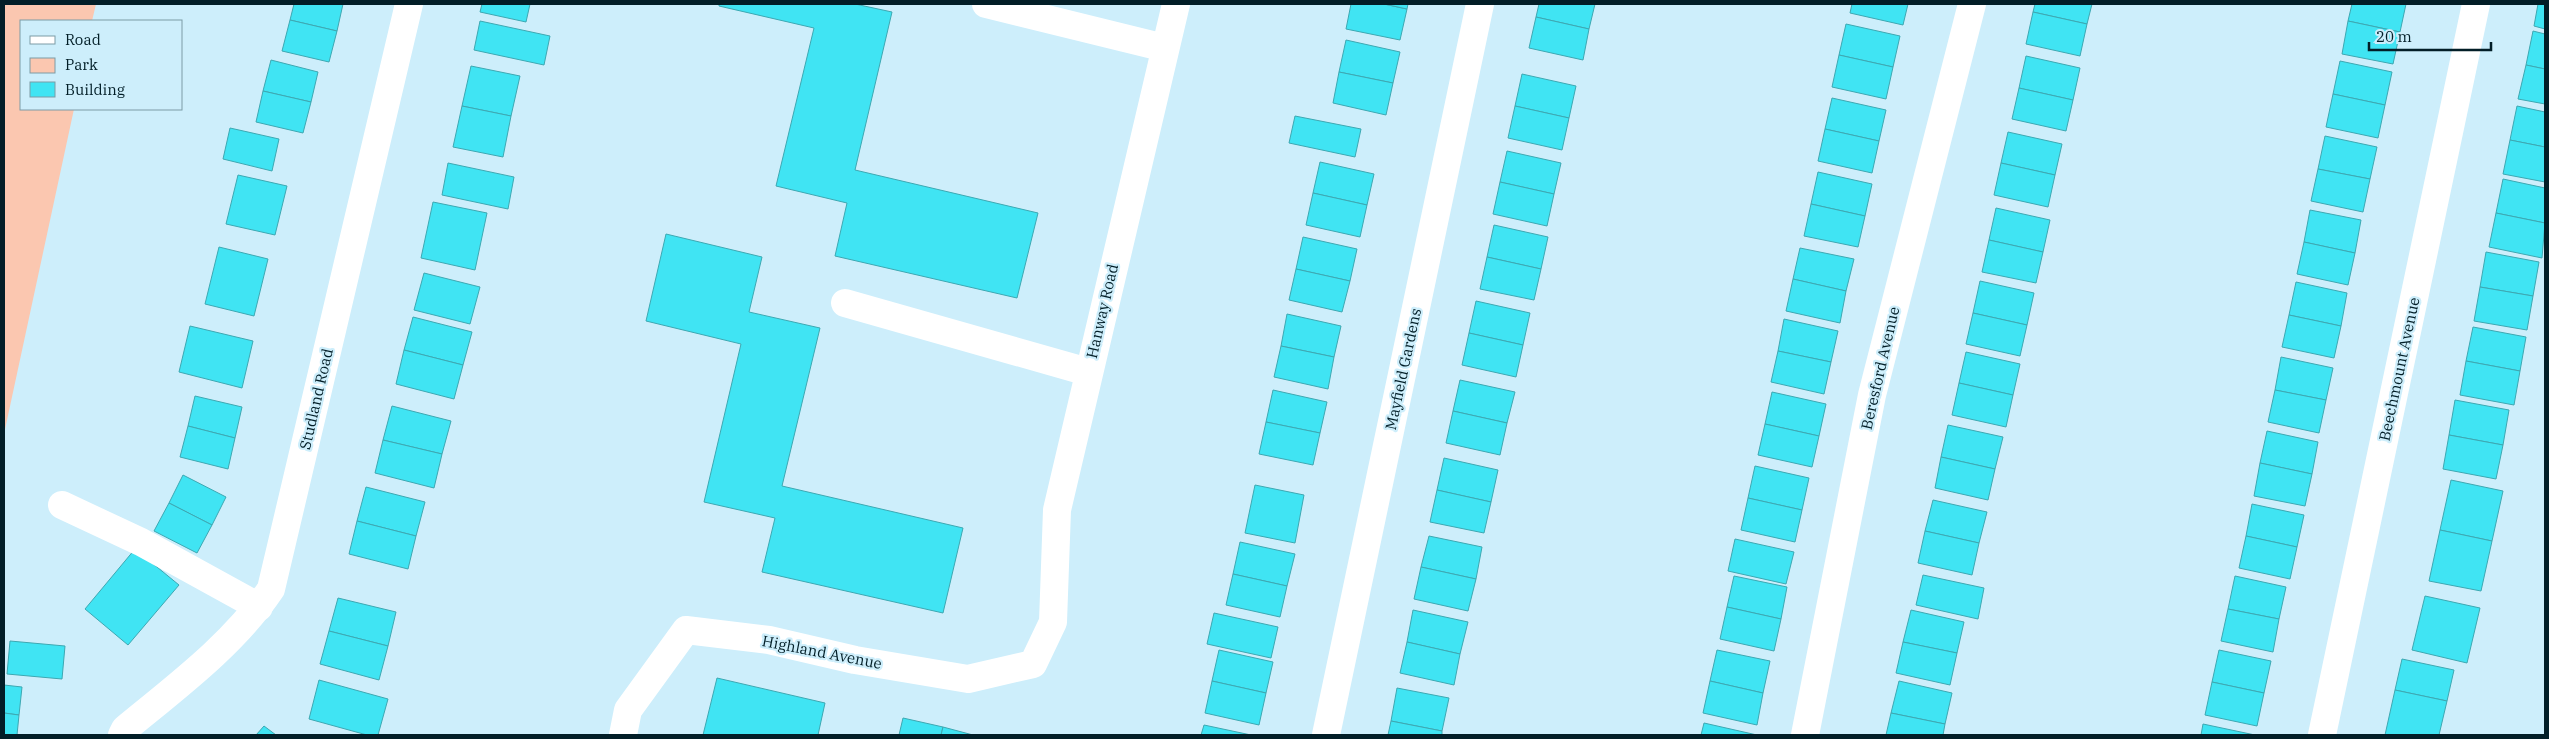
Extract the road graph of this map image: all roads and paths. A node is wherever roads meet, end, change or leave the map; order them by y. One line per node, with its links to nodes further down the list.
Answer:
1 (409, 4): 11 (street, Studland Road)
2 (986, 4): 7 (street)
3 (1176, 4): 7 (street, Hanway Road)
4 (1480, 4): 15 (street, Mayfield Gardens)
5 (1972, 4): 16 (street, Beresford Avenue)
6 (2476, 4): 17 (street, Beechmount Avenue)
7 (1165, 48): 9 (street, Hanway Road)
8 (845, 304): 9 (street)
9 (1088, 372): 12 (street, Hanway Road)
10 (62, 505): 11 (street)
11 (259, 607): 13 (street, Studland Road)
12 (1053, 622): 14 (street, Highland Avenue)
13 (122, 735)
14 (623, 735)
15 (1326, 735)
16 (1805, 735)
17 (2322, 735)

